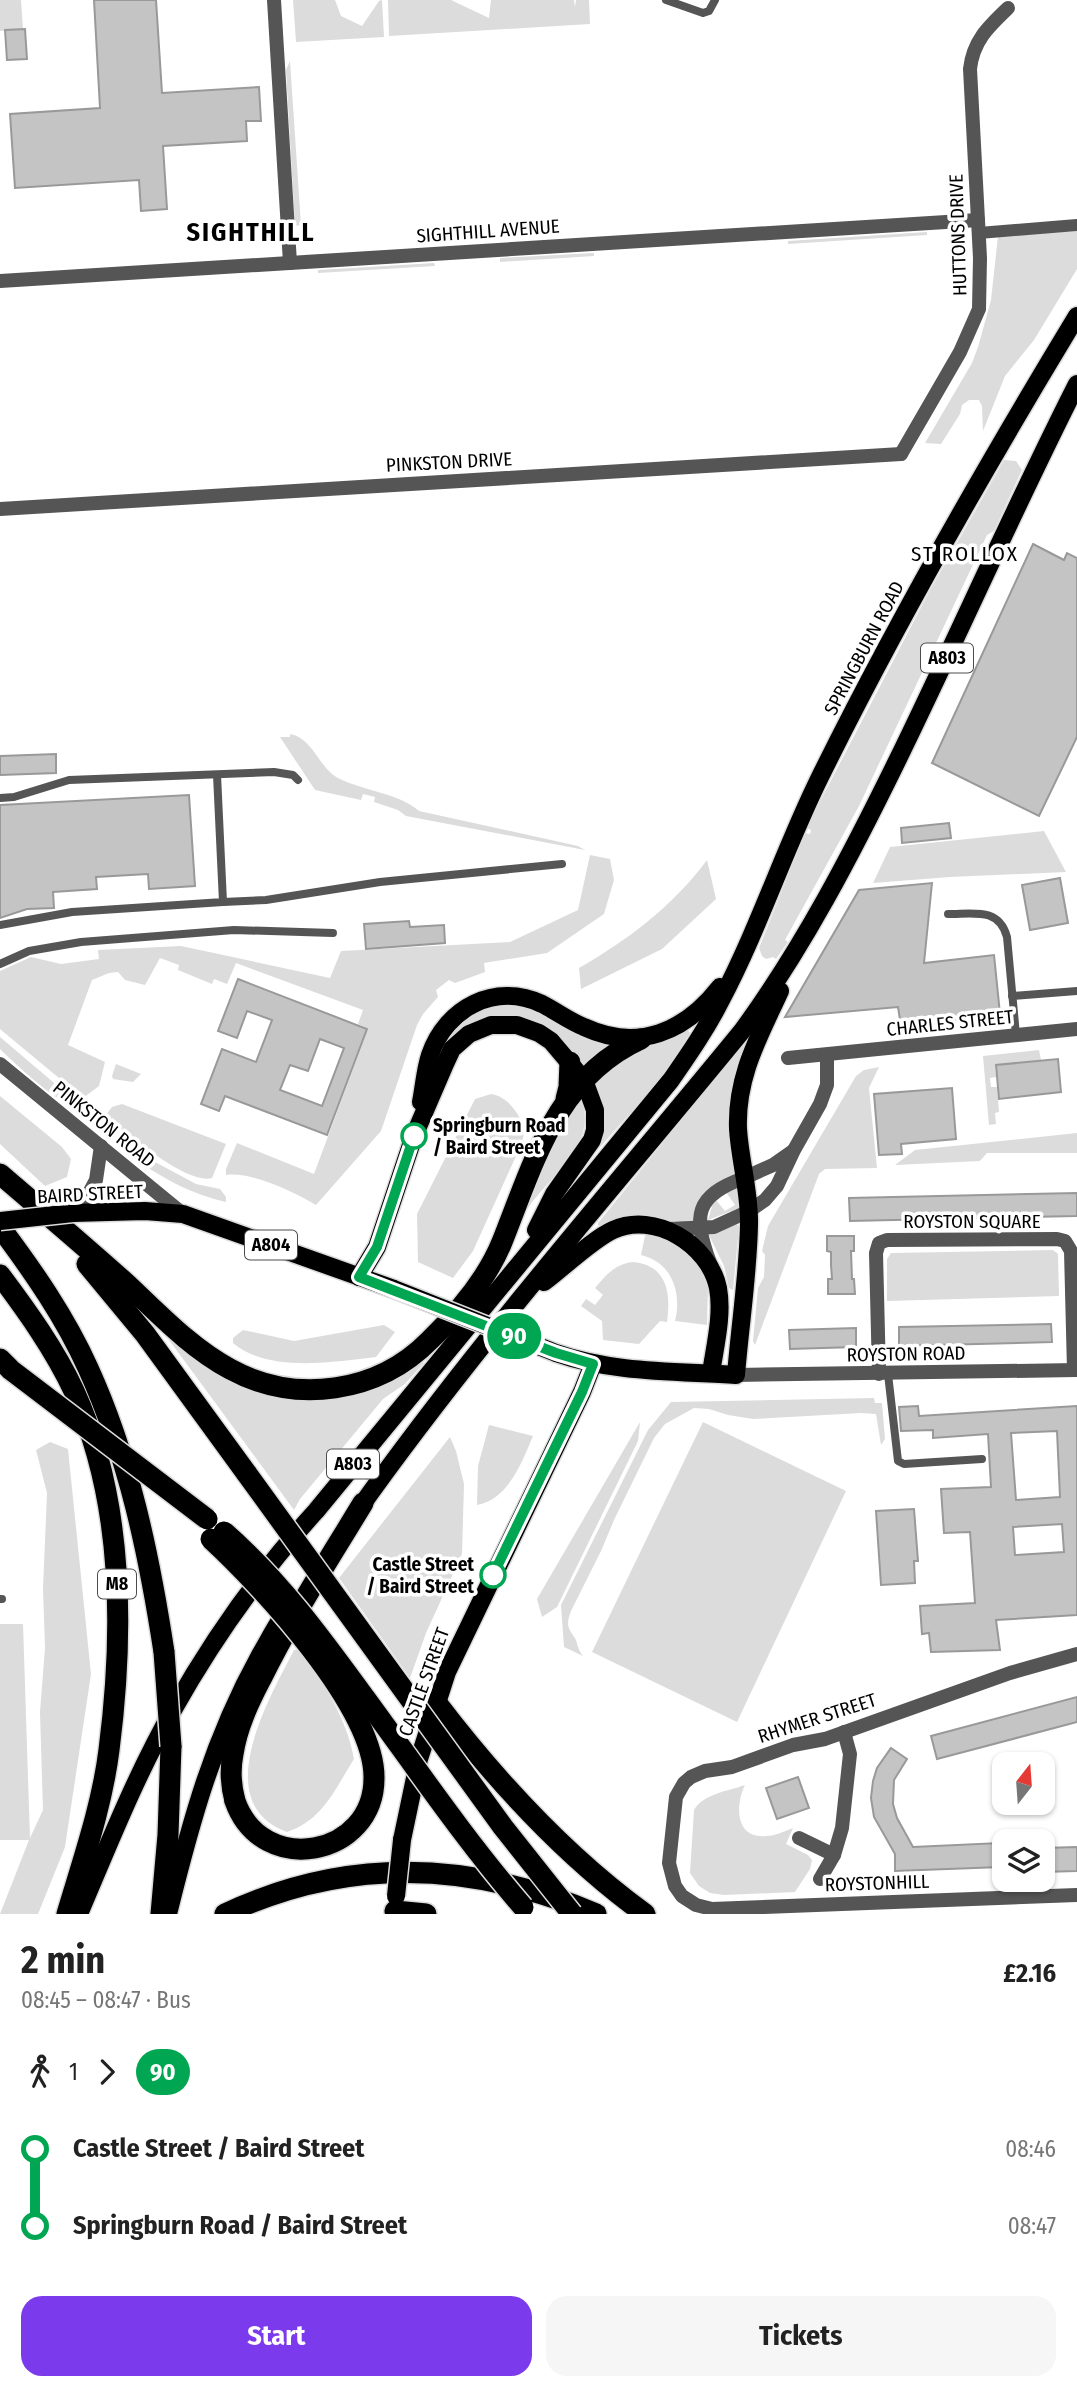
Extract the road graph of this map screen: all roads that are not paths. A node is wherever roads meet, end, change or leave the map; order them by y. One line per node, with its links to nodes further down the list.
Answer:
1 (274, 0): 7 (street)
2 (666, 0): 3 (lane)
3 (715, 0)
4 (1008, 8): 6 (street, HUTTONS DRIVE)
5 (1077, 225): 6 (street, SIGHTHILL AVENUE)
6 (978, 226): 7 (street, SIGHTHILL AVENUE); 11 (street, HUTTONS DRIVE)
7 (290, 263): 8 (street, SIGHTHILL AVENUE)
8 (0, 281)
9 (1077, 316): 22 (main road, SPRINGBURN ROAD / A803)
10 (1077, 384): 20 (main road, A803)
11 (901, 454): 12 (street, PINKSTON DRIVE)
12 (0, 509)
13 (217, 775): 14 (lane); 15 (lane); 17 (lane)
14 (298, 780)
15 (0, 798)
16 (562, 864): 17 (lane)
17 (223, 902): 19 (lane)
18 (948, 914): 25 (lane)
19 (0, 925)
20 (810, 928): 39 (main road); 51 (main road, A803)
21 (332, 933): 23 (lane)
22 (750, 938): 28 (main road, A803); 47 (main road, A803)
23 (0, 964)
24 (1077, 991): 25 (lane)
25 (1012, 996): 27 (lane)
26 (1077, 1028): 27 (street, CHARLES STREET)
27 (1016, 1035): 29 (street, CHARLES STREET)
28 (641, 1039): 33 (highway); 35 (main road, A803)
29 (827, 1055): 30 (street, CHARLES STREET); 37 (street)
30 (788, 1058)
31 (570, 1062): 33 (main road); 34 (highway); 35 (main road)
32 (0, 1064): 36 (street, PINKSTON ROAD)
33 (584, 1080): 34 (highway); 47 (main road)
34 (566, 1099): 38 (highway)
35 (414, 1136): 49 (main road, A803)
36 (101, 1146): 41 (street); 42 (street, PINKSTON ROAD)
37 (794, 1150): 39 (street); 40 (street)
38 (3, 1176): 79 (highway, bridge)
39 (744, 1178): 40 (main road); 46 (street)
40 (749, 1211): 46 (street); 57 (main road)
41 (76, 1212): 42 (main road, BAIRD STREET / A804); 43 (main road, BAIRD STREET / A804, bridge)
42 (183, 1214): 49 (main road, A804)
43 (0, 1221)
44 (0, 1227): 66 (highway, M8, bridge)
45 (664, 1229): 46 (street); 50 (main road); 51 (main road)
46 (700, 1229): 50 (street)
47 (523, 1256): 74 (main road, A803)
48 (0, 1275): 73 (highway, M8)
49 (359, 1277): 52 (main road, A804, bridge)
50 (716, 1281): 55 (main road)
51 (516, 1304): 59 (main road, A803)
52 (593, 1364): 55 (main road, A804); 62 (main road, CASTLE STREET)
53 (5, 1365): 60 (highway, bridge)
54 (1075, 1370): 56 (street, ROYSTON ROAD); 56 (street, ROYSTON SQUARE)
55 (711, 1374): 57 (main road)
56 (883, 1374): 57 (street, ROYSTON ROAD); 58 (lane)
57 (736, 1375)
58 (982, 1459)
59 (363, 1503): 60 (highway, bridge); 66 (main road, A803)
60 (208, 1528): 72 (highway, bridge)
61 (1077, 1654): 63 (street, RHYMER STREET)
62 (436, 1702): 70 (main road, CASTLE STREET, bridge); 81 (highway)
63 (844, 1732): 65 (street); 69 (street, RHYMER STREET)
64 (799, 1838): 65 (street)
65 (834, 1855): 67 (street)
66 (171, 1878): 75 (highway, M8); 76 (main road, A803)
67 (820, 1879)
68 (1077, 1895): 71 (street, ROYSTONHILL)
69 (682, 1896): 71 (street, ROYSTONHILL)
70 (395, 1907): 78 (highway)
71 (900, 1908)
72 (526, 1910)
73 (67, 1914)
74 (79, 1914)
75 (161, 1914)
76 (168, 1914)
77 (225, 1914): 80 (highway)
78 (426, 1914)
79 (572, 1914)
80 (596, 1914)
81 (645, 1914)

